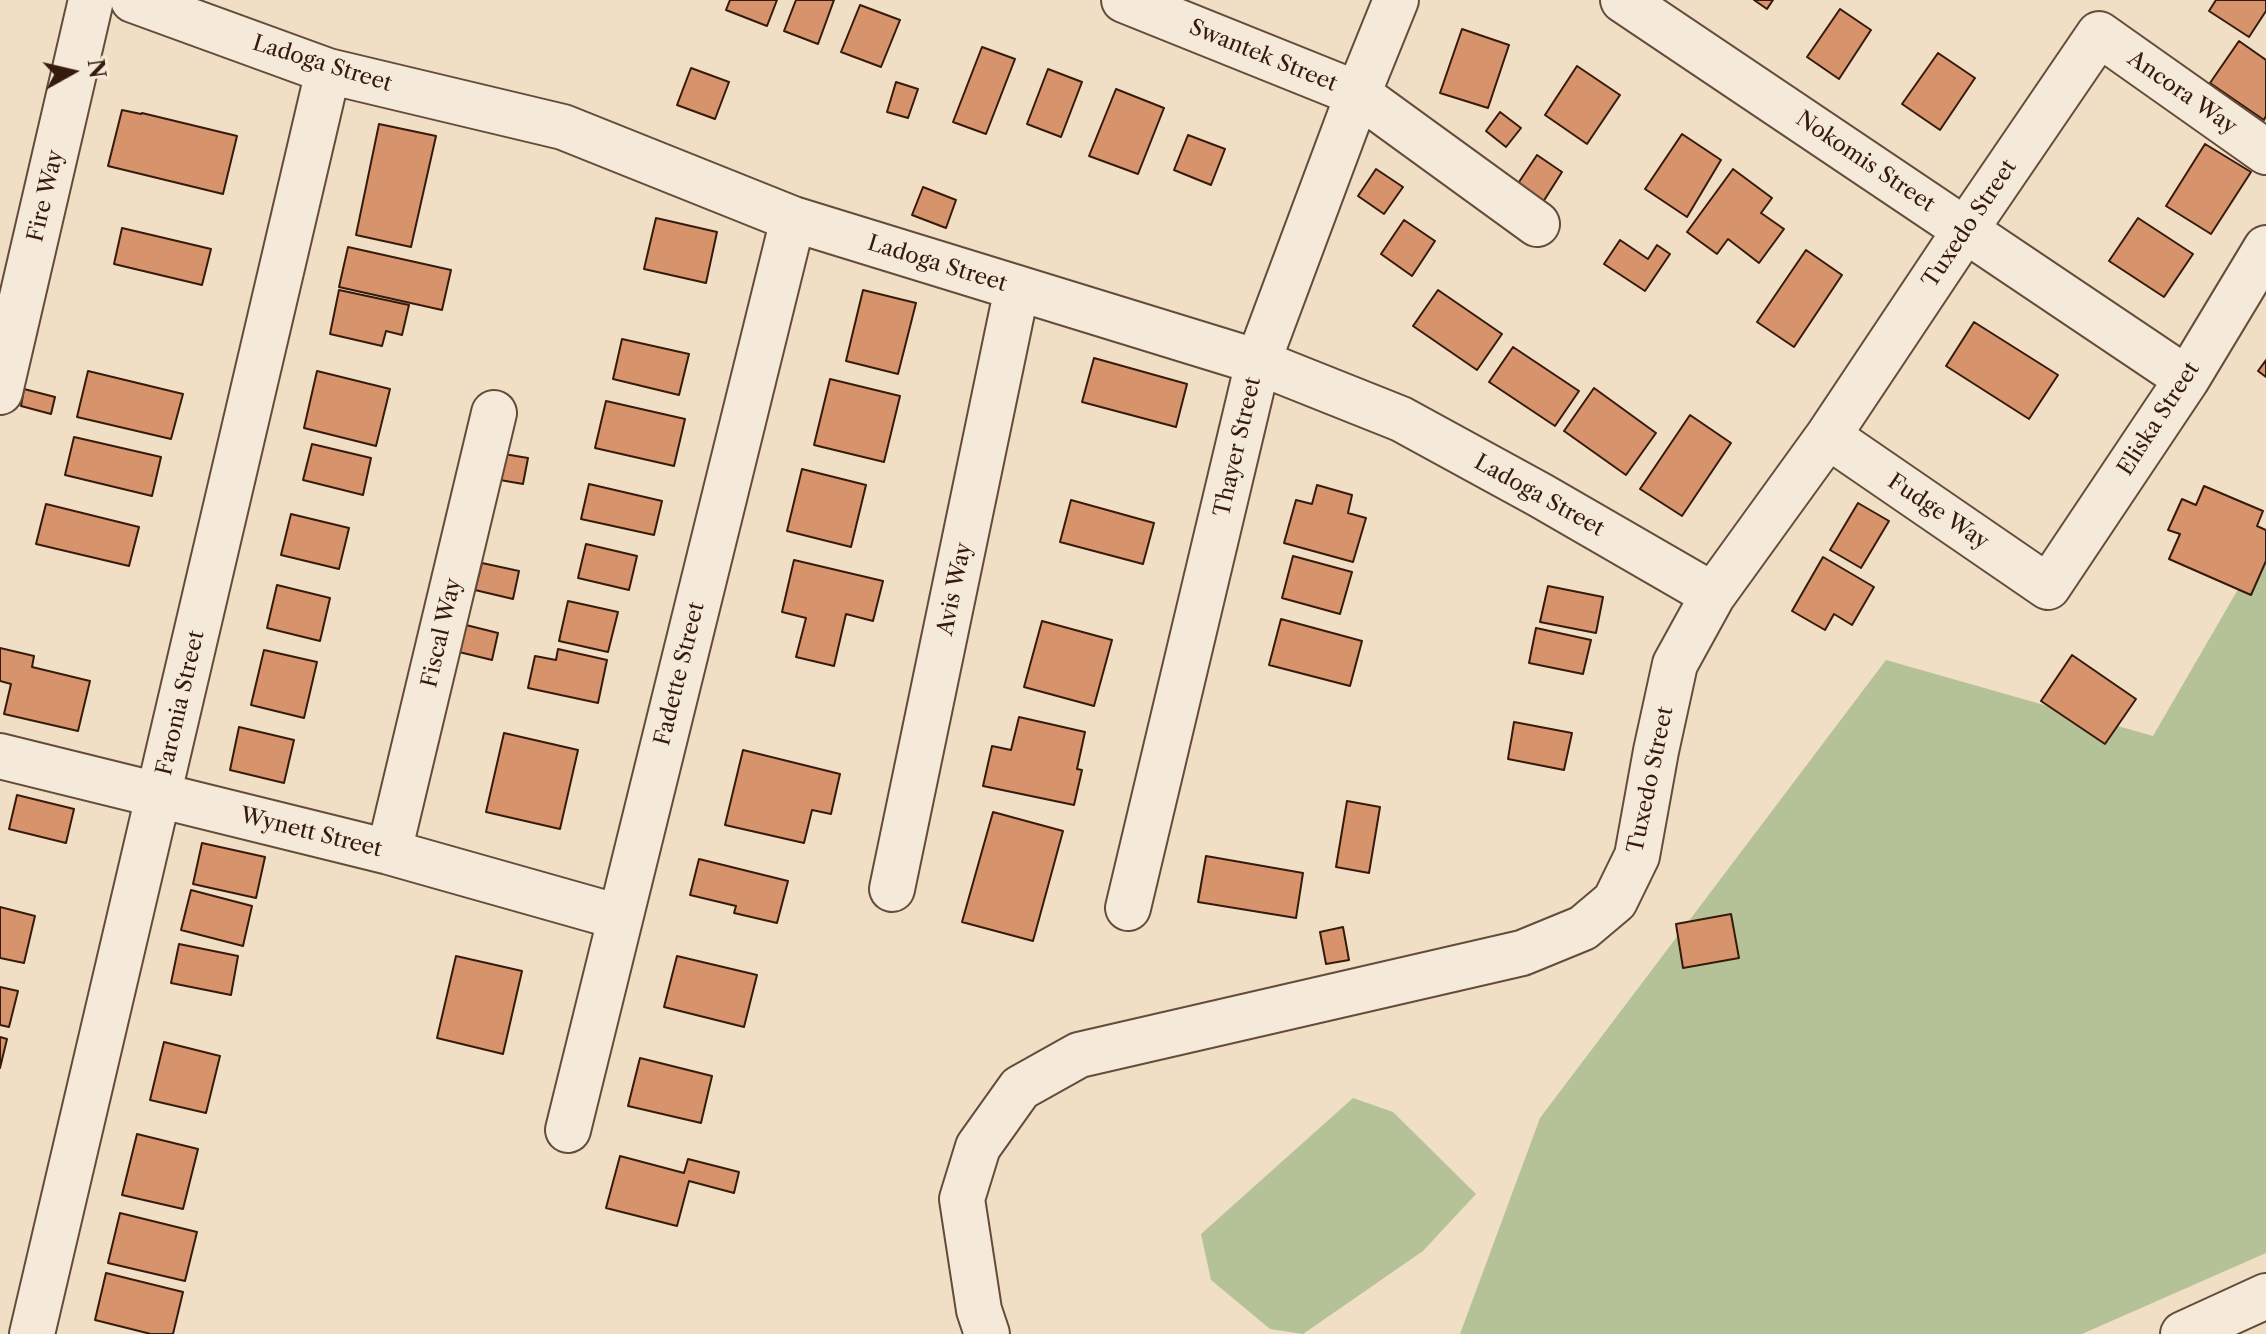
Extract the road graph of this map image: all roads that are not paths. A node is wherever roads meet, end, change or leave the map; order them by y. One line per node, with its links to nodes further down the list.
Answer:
1 (91, 0): 17 (street, Fire Way)
2 (133, 0): 7 (street, Ladoga Street)
3 (1124, 0): 8 (street, Swantek Street)
4 (1396, 0): 8 (street, Thayer Street)
5 (1623, 0): 12 (street, Nokomis Street)
6 (2099, 34): 9 (street, Ancora Way); 12 (street, Tuxedo Street)
7 (328, 71): 10 (street, Ladoga Street); 23 (street, Faronia Street)
8 (1358, 94): 11 (street); 15 (street, Thayer Street)
9 (2266, 152)
10 (793, 219): 14 (street, Ladoga Street); 27 (street, Fadette Street)
11 (1537, 224)
12 (1966, 229): 16 (street, Nokomis Street); 19 (street, Tuxedo Street)
13 (2266, 248): 16 (street, Eliska Street)
14 (1017, 288): 15 (street, Ladoga Street); 25 (street, Avis Way)
15 (1258, 362): 21 (street, Ladoga Street); 26 (street, Thayer Street)
16 (2187, 379): 20 (street, Eliska Street)
17 (0, 392)
18 (494, 413): 24 (street, Fiscal Way)
19 (1828, 436): 20 (street, Fudge Way); 21 (street, Tuxedo Street)
20 (2048, 587)
21 (1713, 595): 31 (street, Tuxedo Street)
22 (0, 756): 23 (street, Wynett Street)
23 (159, 795): 24 (street, Wynett Street); 30 (street, Faronia Street)
24 (389, 852): 27 (street, Wynett Street)
25 (892, 889)
26 (1128, 908)
27 (619, 917): 28 (street, Fadette Street)
28 (568, 1130)
29 (2266, 1296): 32 (street)
30 (32, 1334)
31 (987, 1334)
32 (2183, 1334)

